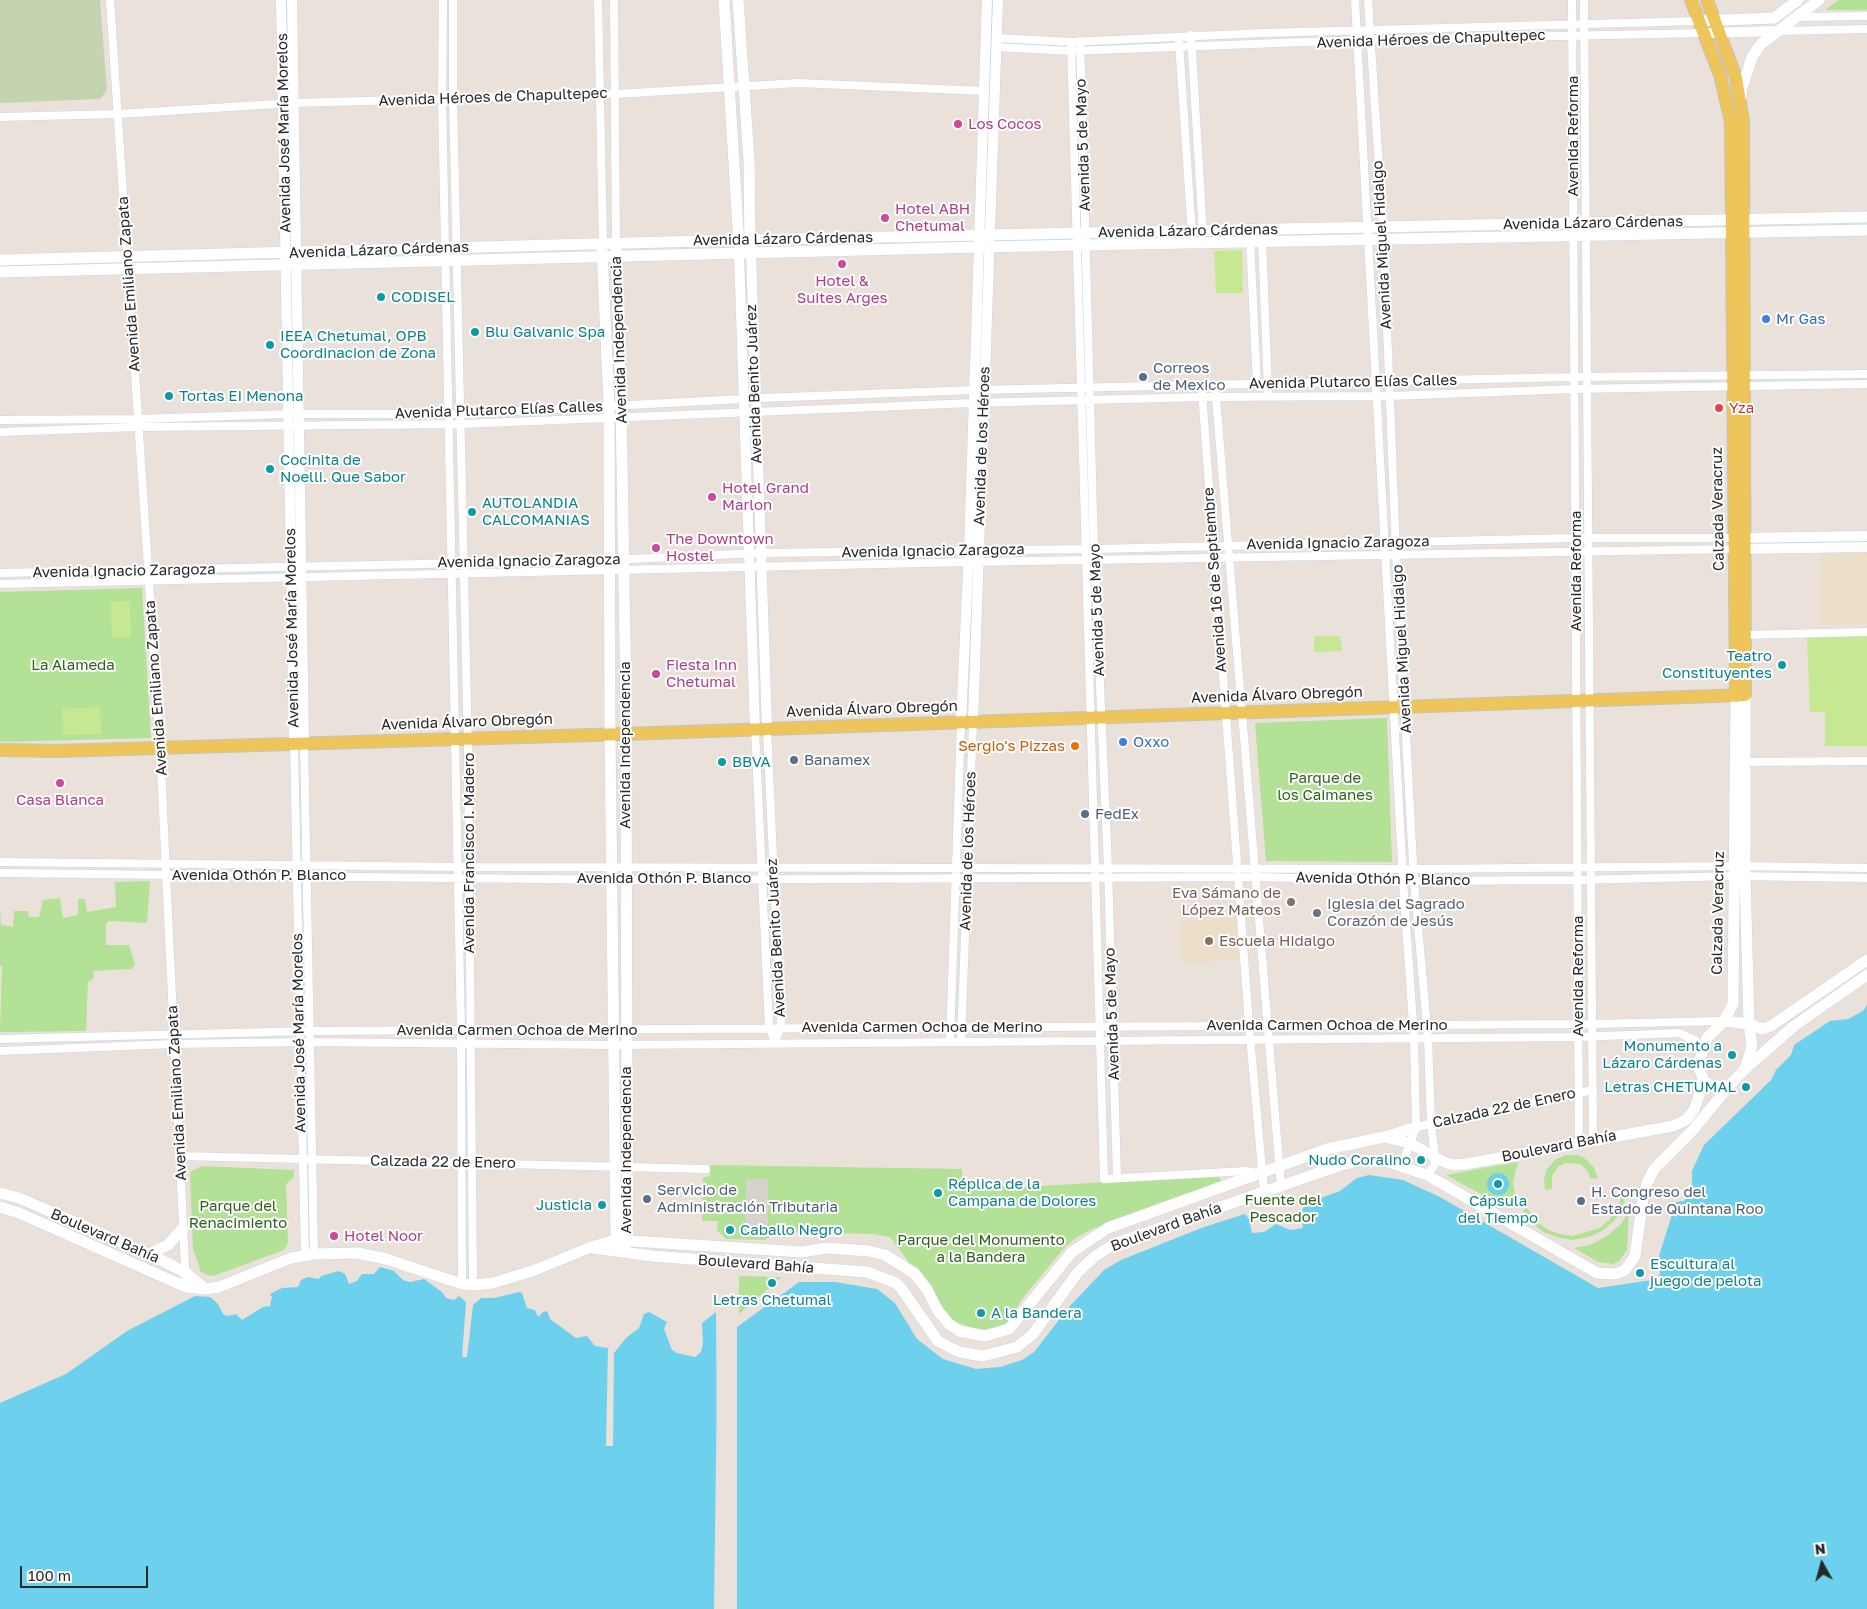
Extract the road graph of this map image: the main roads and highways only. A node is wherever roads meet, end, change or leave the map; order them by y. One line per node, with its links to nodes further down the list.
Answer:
1 (1691, 0): 8 (main road, Calzada Veracruz)
2 (1707, 0): 7 (main road, Calzada Veracruz)
3 (1798, 0): 7 (main road, Avenida Héroes de Chapultepec)
4 (1819, 0): 9 (main road)
5 (739, 2): 6 (main road); 11 (main road, Avenida Benito Juárez)
6 (724, 3): 10 (main road, Avenida Benito Juárez)
7 (1716, 20): 8 (main road, Avenida Héroes de Chapultepec); 9 (main road, Calzada Veracruz)
8 (1699, 21): 13 (main road, Calzada Veracruz)
9 (1741, 109): 14 (main road, Calzada Veracruz)
10 (736, 177): 11 (main road); 16 (main road, Avenida Benito Juárez)
11 (749, 177): 16 (main road, Avenida Benito Juárez)
12 (1867, 218): 14 (main road, Avenida Lázaro Cárdenas)
13 (1731, 226): 14 (main road, Avenida Lázaro Cárdenas); 16 (main road, Avenida Lázaro Cárdenas); 19 (main road, Avenida Lázaro Cárdenas); 25 (main road, Calzada Veracruz)
14 (1744, 226): 15 (main road, Avenida Lázaro Cárdenas); 25 (main road, Calzada Veracruz)
15 (1867, 230)
16 (745, 240): 18 (main road, Avenida Lázaro Cárdenas); 19 (main road, Avenida Benito Juárez)
17 (603, 244): 18 (main road, Avenida Lázaro Cárdenas); 20 (main road, Avenida Independencia); 23 (main road, Avenida Lázaro Cárdenas)
18 (616, 244): 21 (main road, Avenida Independencia)
19 (745, 253): 21 (main road, Avenida Lázaro Cárdenas)
20 (602, 256): 21 (main road, Avenida Lázaro Cárdenas); 23 (main road, Avenida Lázaro Cárdenas); 27 (main road, Avenida Independencia)
21 (616, 256): 26 (main road, Avenida Independencia)
22 (0, 260): 23 (main road, Avenida Lázaro Cárdenas)
23 (127, 262): 24 (main road, Avenida Lázaro Cárdenas)
24 (0, 272)
25 (1738, 381): 28 (main road, Calzada Veracruz)
26 (625, 620): 27 (main road); 30 (main road, Avenida Independencia)
27 (610, 622): 29 (main road, Avenida Independencia)
28 (1740, 696): 32 (main road, Avenida Álvaro Obregón); 34 (main road, Calzada Veracruz)
29 (610, 702): 30 (main road); 31 (main road, Avenida Independencia)
30 (626, 702): 32 (main road, Avenida Independencia)
31 (610, 734): 32 (main road, Avenida Álvaro Obregón); 33 (main road, Avenida Álvaro Obregón); 49 (main road, Avenida Independencia)
32 (625, 734): 49 (main road, Avenida Independencia)
33 (0, 750)
34 (1740, 871): 37 (main road, Calzada Veracruz); 38 (main road, Calzada Veracruz)
35 (1867, 960): 38 (main road)
36 (1867, 975): 39 (main road)
37 (1724, 1021): 38 (main road); 40 (main road)
38 (1749, 1024): 39 (main road)
39 (1745, 1069): 41 (main road)
40 (1704, 1081): 41 (main road); 43 (main road, Boulevard Bahía)
41 (1730, 1085): 50 (main road, Boulevard Bahía)
42 (1416, 1127): 43 (main road)
43 (1384, 1137): 47 (main road, Boulevard Bahía)
44 (0, 1193): 48 (main road, Boulevard Bahía)
45 (0, 1207): 53 (main road, Boulevard Bahía)
46 (183, 1228): 54 (main road)
47 (1108, 1228): 50 (main road); 52 (main road, Boulevard Bahía)
48 (107, 1238): 53 (main road); 54 (main road, Boulevard Bahía)
49 (621, 1240): 51 (main road, Boulevard Bahía); 52 (main road, Boulevard Bahía); 55 (main road, Avenida Independencia)
50 (1114, 1244): 56 (main road, Boulevard Bahía)
51 (591, 1248): 55 (main road, Boulevard Bahía); 57 (main road, Boulevard Bahía)
52 (729, 1248): 56 (main road)
53 (102, 1251): 57 (main road, Boulevard Bahía)
54 (149, 1254): 57 (main road, Boulevard Bahía)
55 (621, 1254): 56 (main road, Boulevard Bahía)
56 (728, 1263)
57 (205, 1289)

